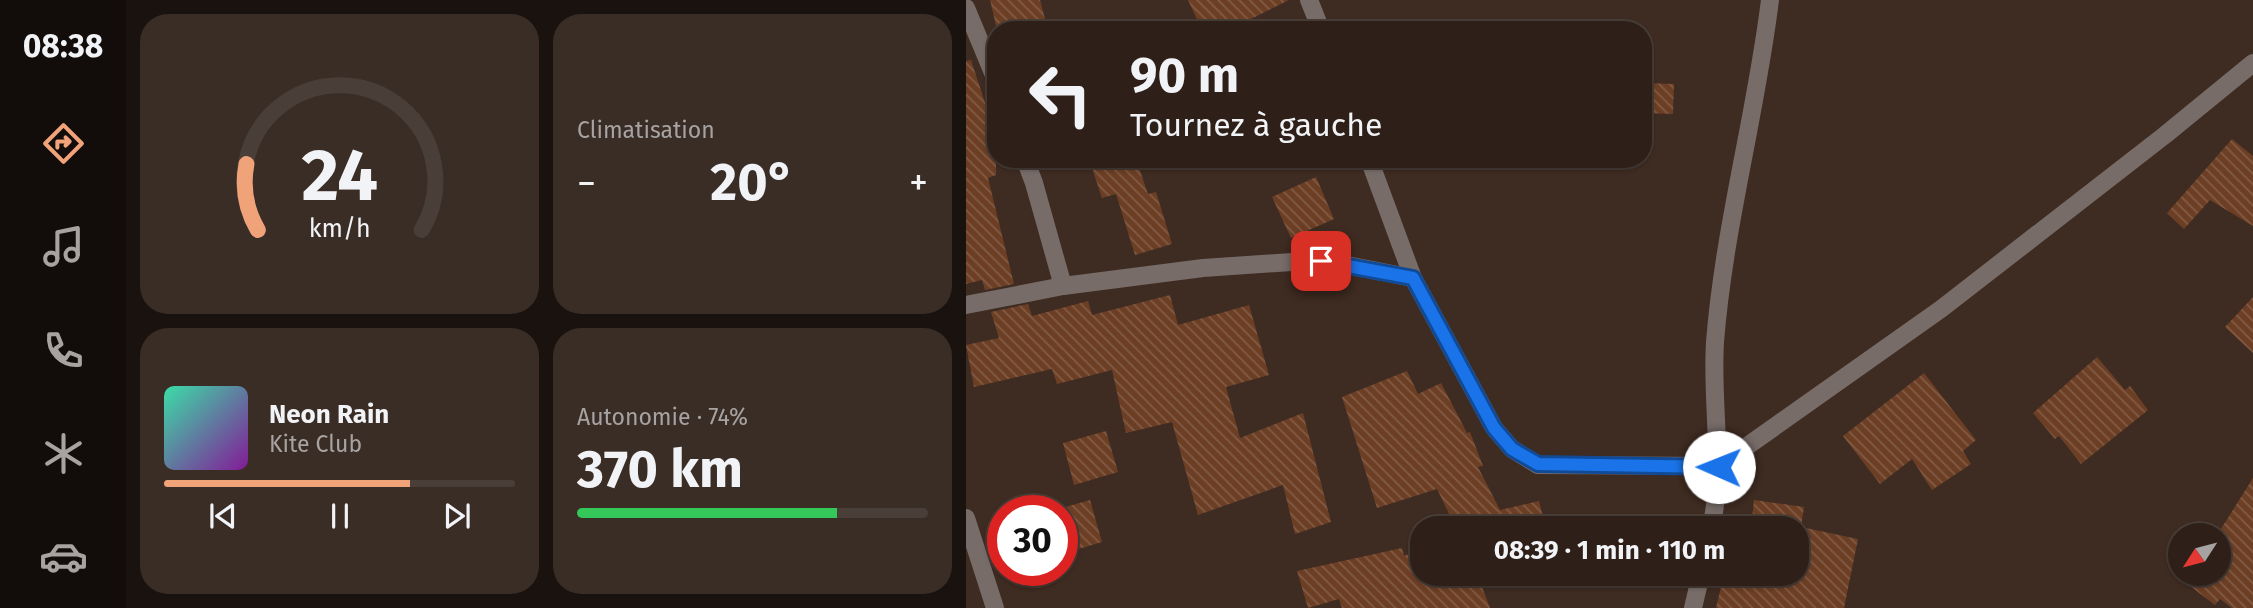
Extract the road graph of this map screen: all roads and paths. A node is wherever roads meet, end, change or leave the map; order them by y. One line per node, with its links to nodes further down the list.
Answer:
1 (1309, 0): 4 (street)
2 (1770, 0): 12 (street)
3 (966, 8): 5 (street)
4 (1317, 21)
5 (987, 58)
6 (2253, 63): 12 (street)
7 (1029, 168): 10 (street)
8 (1372, 168): 9 (street)
9 (1413, 278): 10 (street); 12 (street)
10 (1063, 286): 11 (street)
11 (966, 305)
12 (1719, 467): 13 (street)
13 (1713, 516)
14 (966, 518): 16 (street)
15 (1698, 586): 17 (street)
16 (995, 608)
17 (1693, 608)

